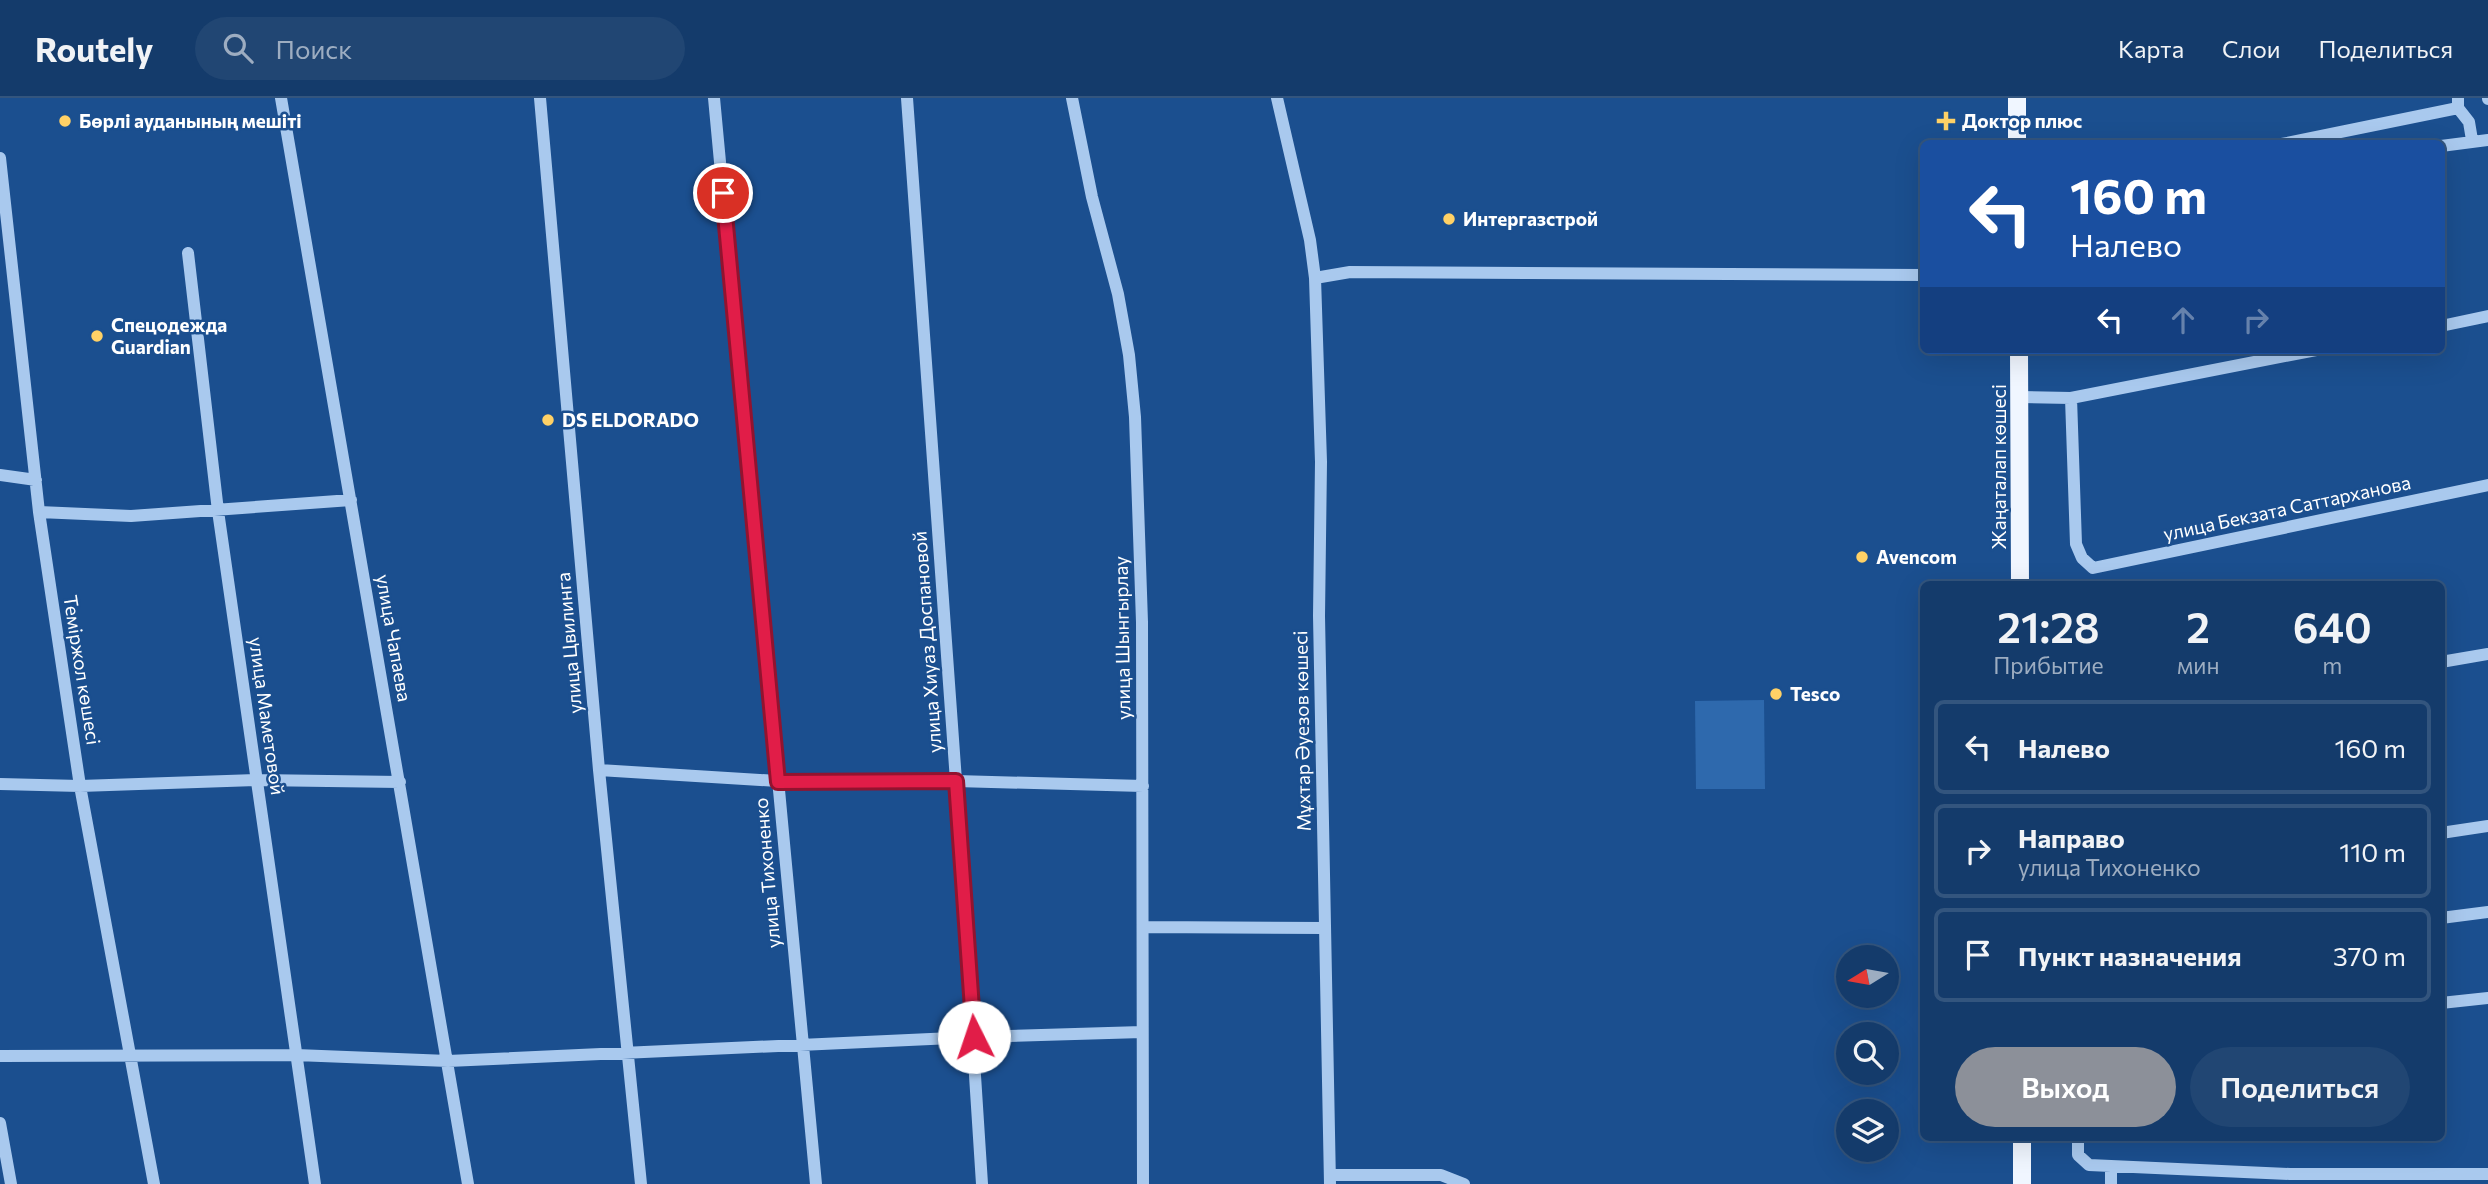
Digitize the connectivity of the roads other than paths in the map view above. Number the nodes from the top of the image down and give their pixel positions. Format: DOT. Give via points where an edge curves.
graph roads {
  1 [pos="281,98"];
  2 [pos="540,98"];
  3 [pos="714,98"];
  4 [pos="907,98"];
  5 [pos="1072,98"];
  6 [pos="1277,98"];
  7 [pos="2018,98"];
  8 [pos="2458,103"];
  9 [pos="2488,139"];
  10 [pos="2017,140"];
  11 [pos="2299,140"];
  12 [pos="2472,140"];
  13 [pos="2445,145"];
  14 [pos="0,158"];
  15 [pos="188,253"];
  16 [pos="1920,275"];
  17 [pos="1315,278"];
  18 [pos="2488,316"];
  19 [pos="2445,325"];
  20 [pos="2019,354"];
  21 [pos="2296,354"];
  22 [pos="2020,397"];
  23 [pos="2071,398"];
  24 [pos="0,475"];
  25 [pos="36,480"];
  26 [pos="2488,485"];
  27 [pos="351,500"];
  28 [pos="218,511"];
  29 [pos="38,512"];
  30 [pos="2020,581"];
  31 [pos="2488,654"];
  32 [pos="2445,662"];
  33 [pos="599,770"];
  34 [pos="257,780"];
  35 [pos="956,781"];
  36 [pos="400,782"];
  37 [pos="778,782"];
  38 [pos="0,784"];
  39 [pos="80,786"];
  40 [pos="1143,786"];
  41 [pos="2488,826"];
  42 [pos="2445,832"];
  43 [pos="2488,912"];
  44 [pos="2445,917"];
  45 [pos="1144,927"];
  46 [pos="1325,928"];
  47 [pos="2488,998"];
  48 [pos="2445,1003"];
  49 [pos="1142,1032"];
  50 [pos="974,1037"];
  51 [pos="803,1046"];
  52 [pos="129,1054"];
  53 [pos="628,1054"];
  54 [pos="296,1055"];
  55 [pos="0,1056"];
  56 [pos="448,1061"];
  57 [pos="0,1123"];
  58 [pos="2022,1141"];
  59 [pos="2078,1141"];
  60 [pos="2111,1167"];
  61 [pos="2488,1174"];
  62 [pos="1330,1179"];
  63 [pos="2290,1179"];
  64 [pos="11,1184"];
  65 [pos="154,1184"];
  66 [pos="315,1184"];
  67 [pos="468,1184"];
  68 [pos="641,1184"];
  69 [pos="816,1184"];
  70 [pos="982,1184"];
  71 [pos="1143,1184"];
  72 [pos="1464,1184"];
  73 [pos="2022,1184"];
  74 [pos="2111,1184"];
  1 -- 27 [label="street, улица Чапаева"];
  2 -- 33 [label="street, улица Цвилинга"];
  3 -- 37 [label="street, улица Тихоненко"];
  4 -- 35 [label="street, улица Хиуаз Доспановой"];
  5 -- 40 [label="street, улица Шынгырлау" via="1129,355 1142,622"];
  6 -- 17 [label="street, Мұхтар Әуезов көшесі"];
  7 -- 10 [label="main road"];
  8 -- 11 [label="street"];
  8 -- 12 [label="street" via="2469,122"];
  9 -- 12 [label="street"];
  12 -- 13 [label="street"];
  14 -- 25 [label="street, Теміржол көшесі"];
  15 -- 28 [label="street, улица Маметовой"];
  16 -- 17 [label="street" via="1350,272"];
  17 -- 46 [label="street, Мұхтар Әуезов көшесі"];
  18 -- 19 [label="street"];
  20 -- 22 [label="main road, Жаңаталап көшесі"];
  21 -- 23 [label="street"];
  22 -- 23 [label="street"];
  22 -- 30 [label="main road, Жаңаталап көшесі"];
  23 -- 26 [label="street, улица Бекзата Саттарханова" via="2076,544 2093,569"];
  24 -- 25 [label="street"];
  25 -- 29 [label="street, Теміржол көшесі"];
  27 -- 28 [label="street"];
  27 -- 36 [label="street, улица Чапаева"];
  28 -- 29 [label="street" via="131,516"];
  28 -- 34 [label="street, улица Маметовой"];
  29 -- 39 [label="street, Теміржол көшесі"];
  31 -- 32 [label="street"];
  33 -- 37 [label="street"];
  33 -- 53 [label="street, улица Цвилинга"];
  34 -- 36 [label="street"];
  34 -- 39 [label="street"];
  34 -- 54 [label="street, улица Маметовой"];
  35 -- 37 [label="street"];
  35 -- 40 [label="street"];
  35 -- 50 [label="street, улица Хиуаз Доспановой"];
  36 -- 56 [label="street, улица Чапаева"];
  37 -- 51 [label="street, улица Тихоненко"];
  38 -- 39 [label="street"];
  39 -- 52 [label="street, Теміржол көшесі"];
  40 -- 45 [label="street, улица Шынгырлау"];
  41 -- 42 [label="street"];
  43 -- 44 [label="street"];
  45 -- 46 [label="street"];
  45 -- 49 [label="street, улица Шынгырлау"];
  46 -- 62 [label="street, Мұхтар Әуезов көшесі"];
  47 -- 48 [label="street"];
  49 -- 50 [label="street"];
  49 -- 71 [label="street, улица Шынгырлау"];
  50 -- 51 [label="street"];
  50 -- 70 [label="street, улица Хиуаз Доспановой"];
  51 -- 53 [label="street"];
  51 -- 69 [label="street, улица Тихоненко"];
  52 -- 54 [label="street"];
  52 -- 55 [label="street"];
  52 -- 65 [label="street, Теміржол көшесі"];
  53 -- 56 [label="street"];
  53 -- 68 [label="street, улица Цвилинга"];
  54 -- 56 [label="street"];
  54 -- 66 [label="street, улица Маметовой"];
  56 -- 67 [label="street, улица Чапаева"];
  57 -- 64 [label="street"];
  58 -- 73 [label="main road"];
  59 -- 60 [label="street" via="2078,1156 2089,1165"];
  60 -- 63 [label="street"];
  60 -- 74 [label="street"];
  61 -- 63 [label="street"];
  62 -- 72 [label="street" via="1441,1175"];
}
